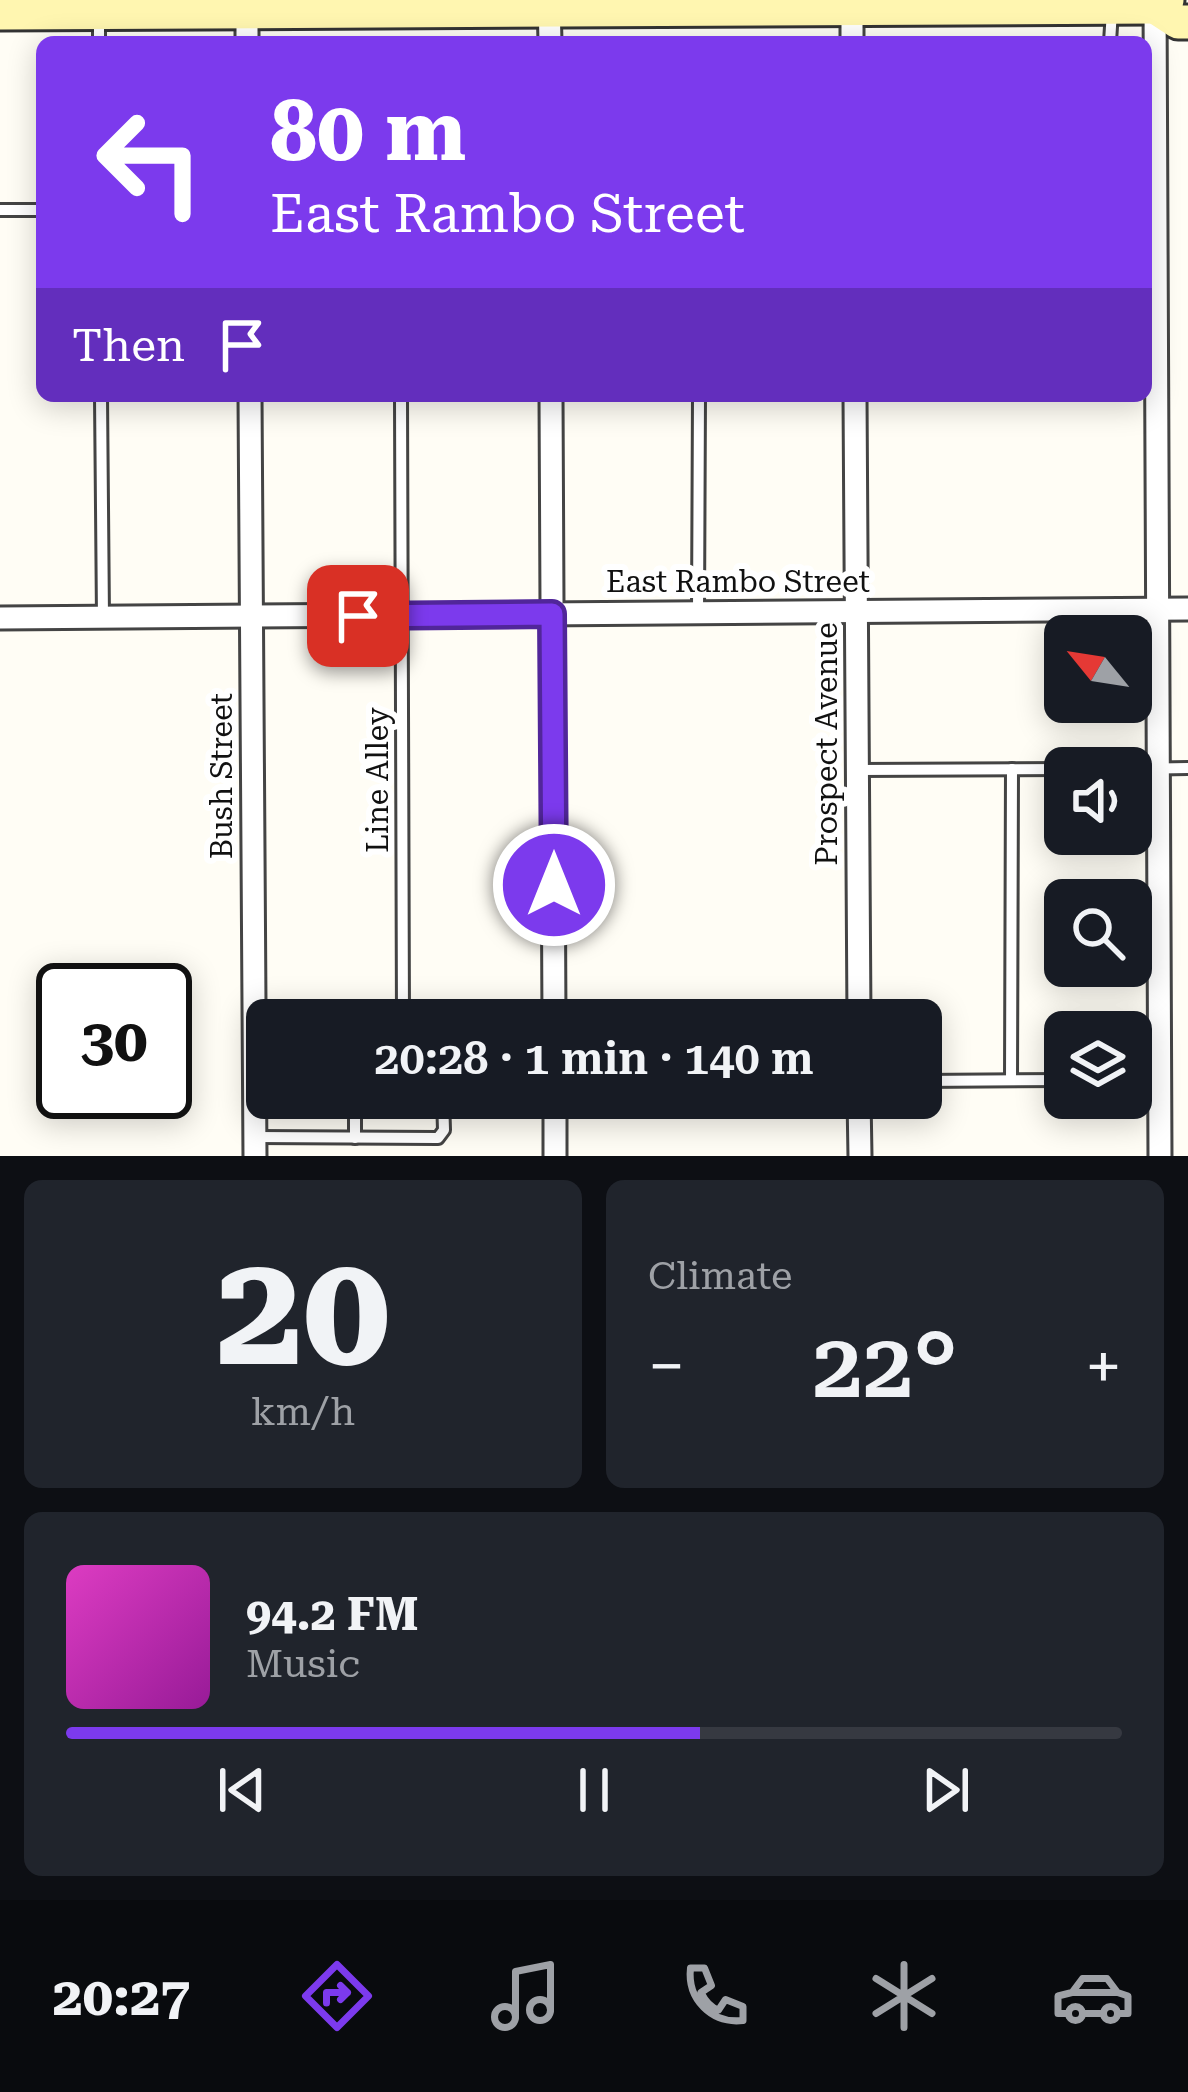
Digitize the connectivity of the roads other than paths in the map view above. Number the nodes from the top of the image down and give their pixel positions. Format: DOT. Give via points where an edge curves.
graph roads {
  1 [pos="1159,2"];
  2 [pos="1112,8"];
  3 [pos="0,13"];
  4 [pos="852,17"];
  5 [pos="247,18"];
  6 [pos="549,18"];
  7 [pos="1188,22"];
  8 [pos="99,27"];
  9 [pos="1110,36"];
  10 [pos="1152,177"];
  11 [pos="0,210"];
  12 [pos="36,210"];
  13 [pos="1152,260"];
  14 [pos="101,402"];
  15 [pos="250,402"];
  16 [pos="401,402"];
  17 [pos="551,402"];
  18 [pos="699,402"];
  19 [pos="855,402"];
  20 [pos="1158,609"];
  21 [pos="1188,609"];
  22 [pos="856,611"];
  23 [pos="698,613"];
  24 [pos="552,614"];
  25 [pos="401,615"];
  26 [pos="251,616"];
  27 [pos="103,618"];
  28 [pos="0,619"];
  29 [pos="1188,768"];
  30 [pos="1012,769"];
  31 [pos="1044,769"];
  32 [pos="1152,769"];
  33 [pos="1159,769"];
  34 [pos="857,770"];
  35 [pos="259,999"];
  36 [pos="403,999"];
  37 [pos="554,999"];
  38 [pos="859,999"];
  39 [pos="1011,1080"];
  40 [pos="1044,1080"];
  41 [pos="1152,1080"];
  42 [pos="1160,1080"];
  43 [pos="942,1081"];
  44 [pos="355,1119"];
  45 [pos="444,1119"];
  46 [pos="555,1119"];
  47 [pos="860,1119"];
  48 [pos="355,1138"];
  49 [pos="255,1146"];
  50 [pos="555,1156"];
  51 [pos="860,1156"];
  52 [pos="1160,1156"];
  1 -- 2 [label="street"];
  1 -- 7 [label="street"];
  1 -- 10 [label="street"];
  2 -- 4 [label="street"];
  2 -- 9 [label="lane"];
  3 -- 8 [label="street"];
  4 -- 6 [label="street"];
  5 -- 6 [label="street"];
  5 -- 8 [label="street"];
  11 -- 12 [label="lane"];
  13 -- 20 [label="street"];
  14 -- 27 [label="lane"];
  15 -- 26 [label="street, Bush Street"];
  16 -- 25 [label="lane, Line Alley"];
  17 -- 24 [label="street"];
  18 -- 23 [label="lane"];
  19 -- 22 [label="street, Prospect Avenue"];
  20 -- 21 [label="street, East Rambo Street"];
  20 -- 22 [label="street, East Rambo Street"];
  20 -- 33 [label="street"];
  22 -- 23 [label="street, East Rambo Street"];
  22 -- 34 [label="street, Prospect Avenue"];
  23 -- 24 [label="street, East Rambo Street"];
  24 -- 25 [label="street, East Rambo Street"];
  24 -- 37 [label="street"];
  25 -- 26 [label="street, East Rambo Street"];
  25 -- 36 [label="lane, Line Alley"];
  26 -- 27 [label="street, East Rambo Street"];
  26 -- 35 [label="street, Bush Street"];
  27 -- 28 [label="street, East Rambo Street"];
  29 -- 33 [label="lane"];
  30 -- 31 [label="lane"];
  30 -- 34 [label="lane"];
  30 -- 39 [label="lane"];
  32 -- 33 [label="lane"];
  33 -- 42 [label="street"];
  34 -- 38 [label="street, Prospect Avenue"];
  39 -- 40 [label="lane"];
  39 -- 43 [label="lane"];
  41 -- 42 [label="lane"];
  42 -- 52 [label="street"];
  44 -- 48 [label="lane"];
  45 -- 48 [label="lane" via="438,1138"];
  46 -- 50 [label="street"];
  47 -- 51 [label="street"];
  48 -- 49 [label="lane"];
}
